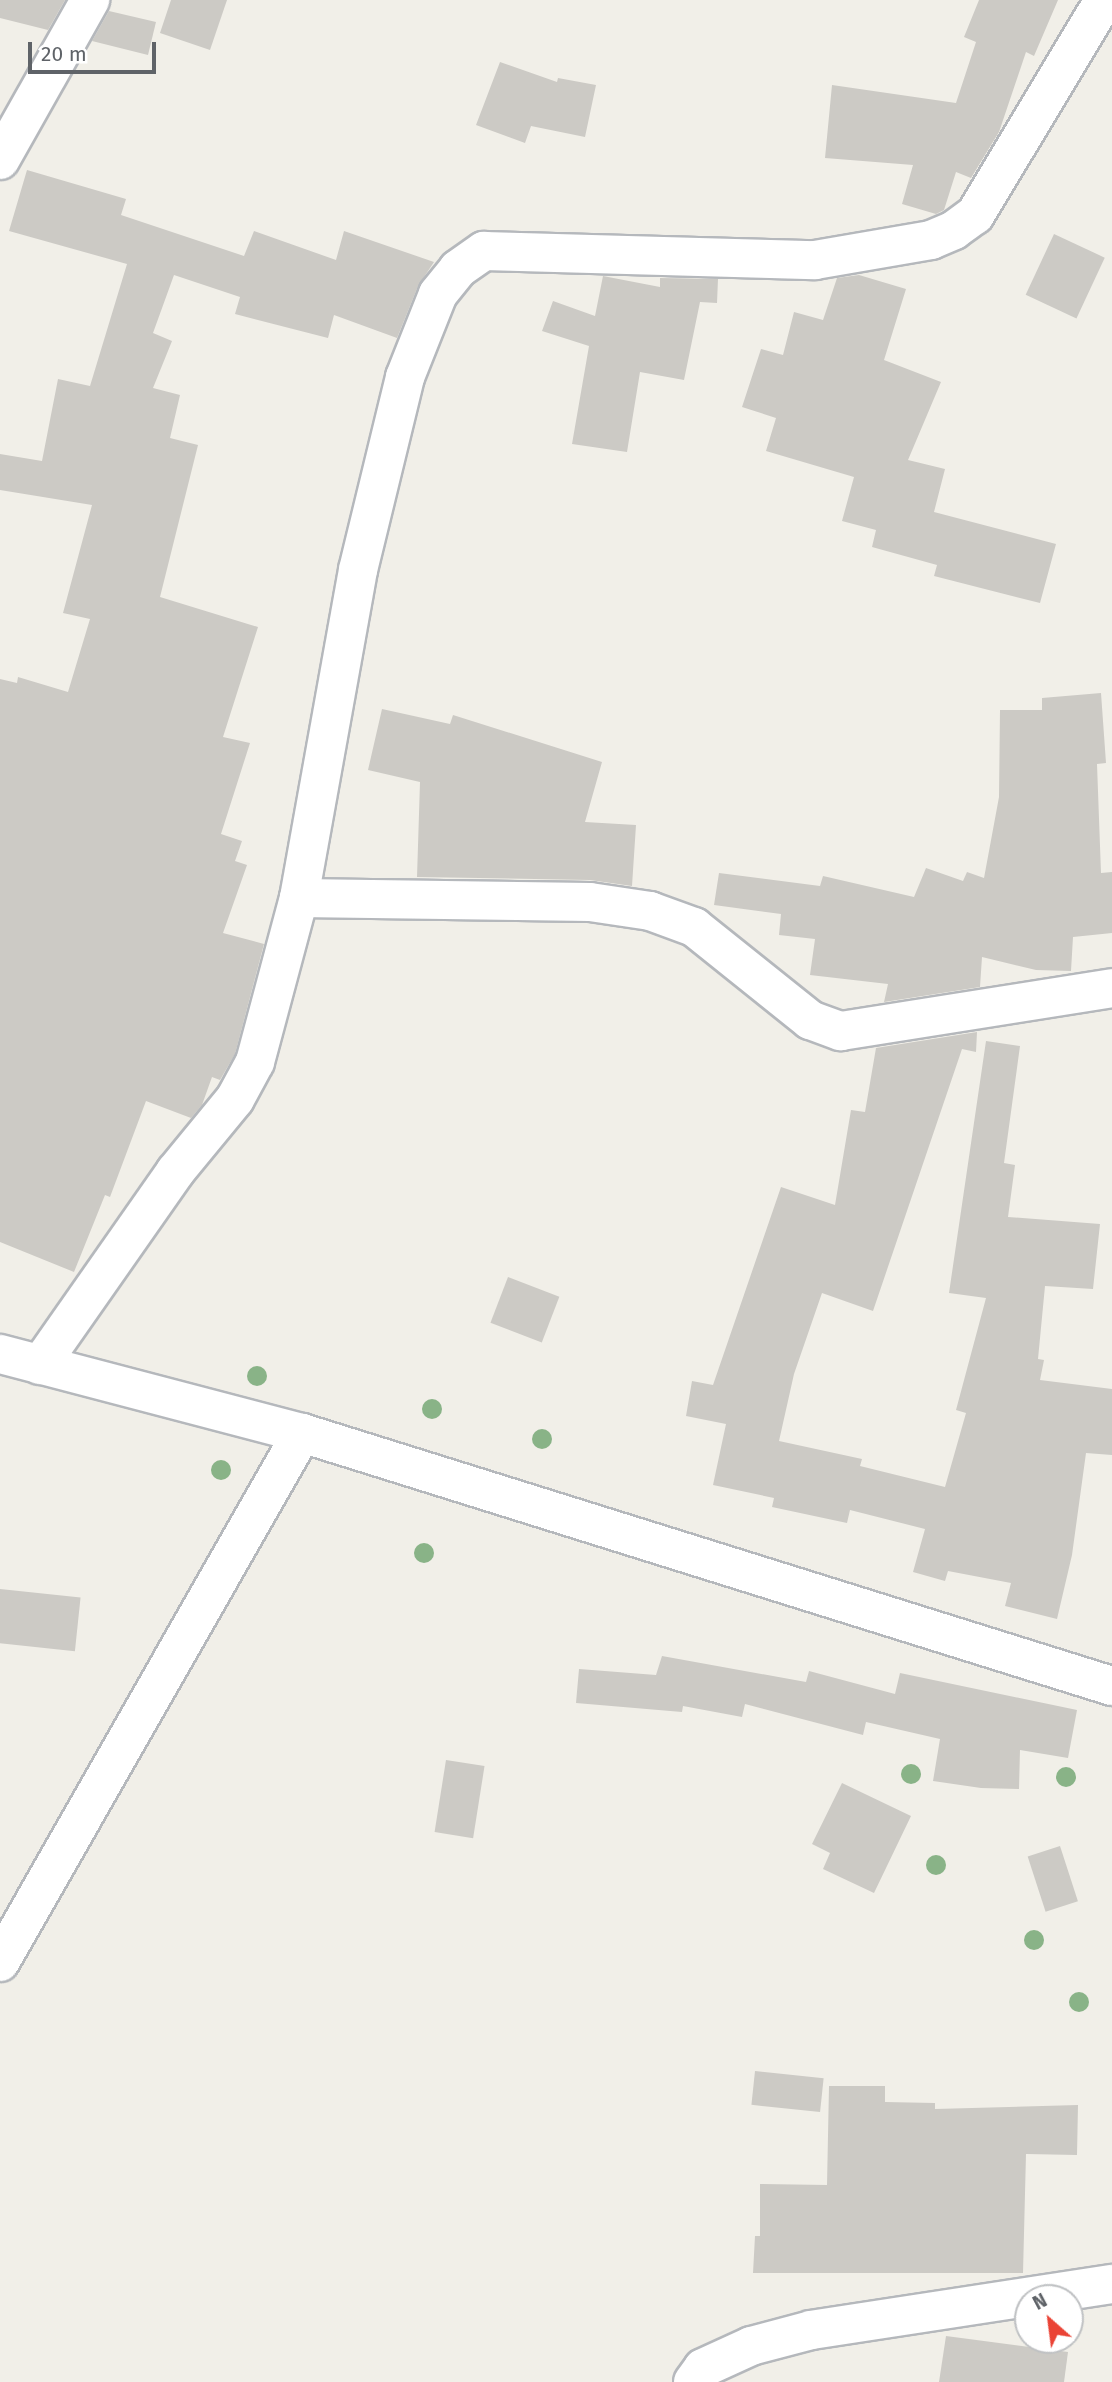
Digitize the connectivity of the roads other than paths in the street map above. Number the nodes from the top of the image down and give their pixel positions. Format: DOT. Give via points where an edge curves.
graph roads {
  1 [pos="90,0"];
  2 [pos="1104,0"];
  3 [pos="0,160"];
  4 [pos="299,898"];
  5 [pos="1112,988"];
  6 [pos="0,1354"];
  7 [pos="40,1365"];
  8 [pos="302,1433"];
  9 [pos="1112,1686"];
  10 [pos="0,1962"];
  11 [pos="1112,2284"];
  12 [pos="692,2382"];
  1 -- 3 [label="street"];
  2 -- 4 [label="street" via="975,215 931,240 815,260 484,251 458,269 438,294 405,377 358,570"];
  4 -- 5 [label="street" via="590,902 650,911 694,927 810,1020 841,1031"];
  4 -- 7 [label="street" via="255,1062 235,1099 175,1172"];
  6 -- 7 [label="street"];
  7 -- 8 [label="street"];
  8 -- 9 [label="street"];
  8 -- 10 [label="street"];
  11 -- 12 [label="street" via="811,2330 751,2346 702,2368"];
}
